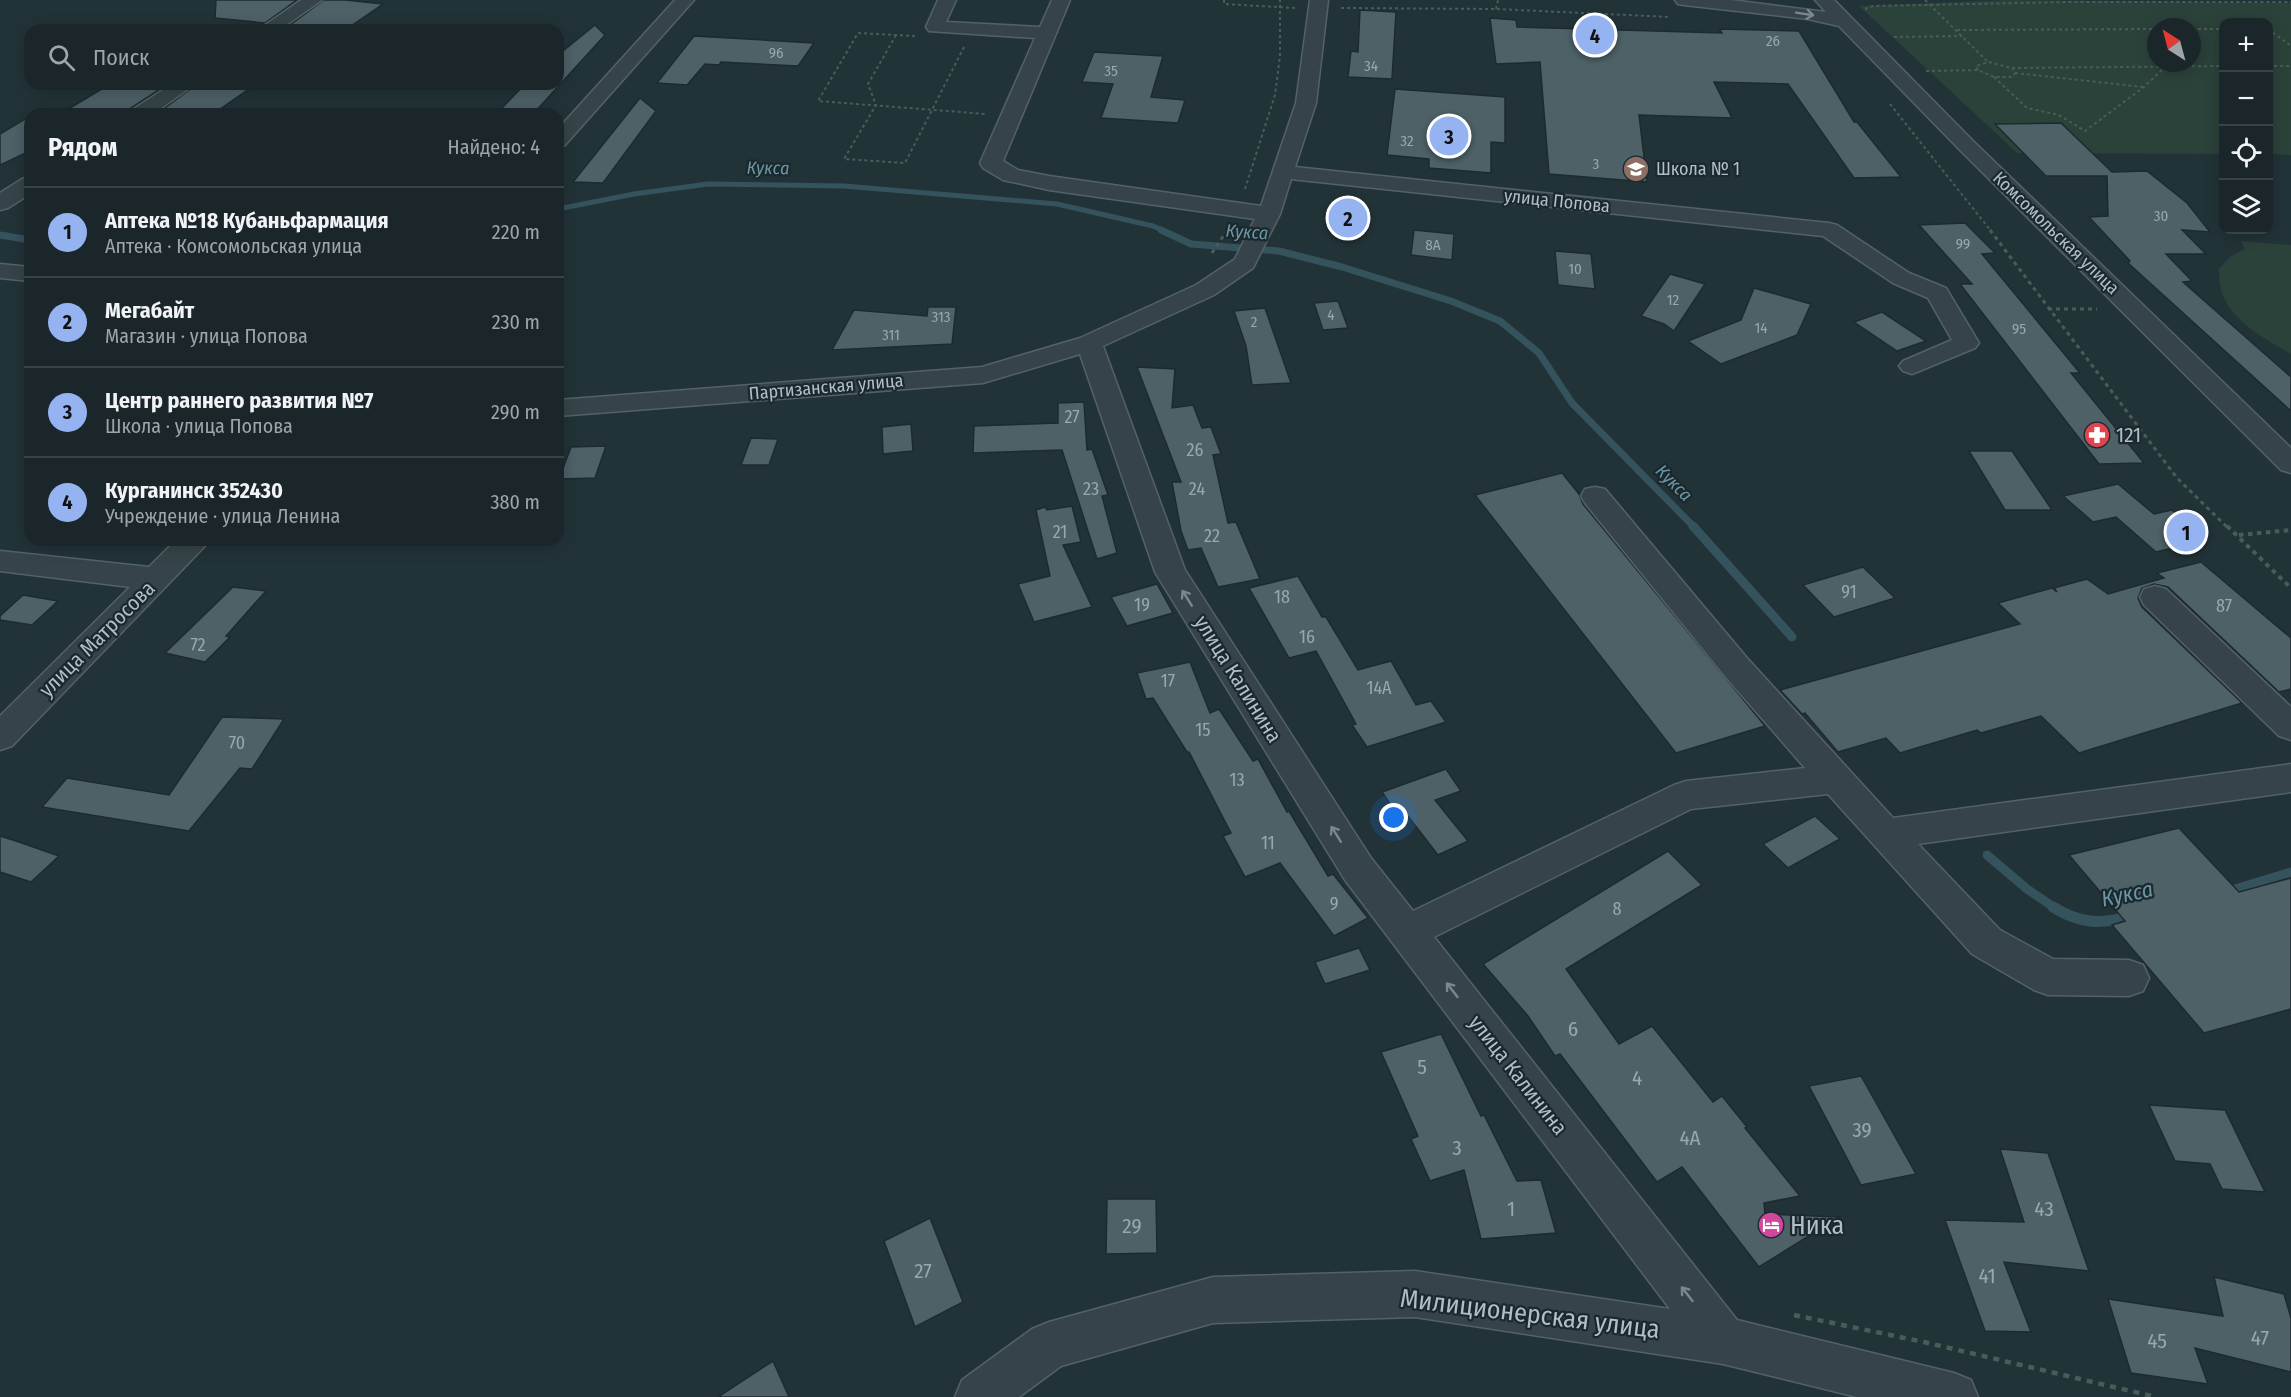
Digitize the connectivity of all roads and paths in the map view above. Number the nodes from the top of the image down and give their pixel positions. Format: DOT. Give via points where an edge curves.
graph roads {
  1 [pos="313,0"];
  2 [pos="685,0"];
  3 [pos="947,0"];
  4 [pos="1061,0"];
  5 [pos="1224,0"];
  6 [pos="1280,0"];
  7 [pos="1498,0"];
  8 [pos="1684,0"];
  9 [pos="1824,0"];
  10 [pos="1925,0"];
  11 [pos="2291,2"];
  12 [pos="1320,4"];
  13 [pos="1929,4"];
  14 [pos="1280,8"];
  15 [pos="1496,9"];
  16 [pos="1670,17"];
  17 [pos="1855,23"];
  18 [pos="276,24"];
  19 [pos="2147,29"];
  20 [pos="2201,29"];
  21 [pos="2219,29"];
  22 [pos="1957,30"];
  23 [pos="1047,33"];
  24 [pos="2273,33"];
  25 [pos="896,35"];
  26 [pos="920,36"];
  27 [pos="1962,36"];
  28 [pos="968,39"];
  29 [pos="2291,46"];
  30 [pos="1988,62"];
  31 [pos="2147,66"];
  32 [pos="2201,66"];
  33 [pos="2219,66"];
  34 [pos="2273,66"];
  35 [pos="2291,66"];
  36 [pos="2012,68"];
  37 [pos="1920,70"];
  38 [pos="1978,70"];
  39 [pos="2160,72"];
  40 [pos="2015,73"];
  41 [pos="1994,77"];
  42 [pos="2144,87"];
  43 [pos="176,90"];
  44 [pos="1887,100"];
  45 [pos="876,105"];
  46 [pos="148,108"];
  47 [pos="934,110"];
  48 [pos="1011,116"];
  49 [pos="564,134"];
  50 [pos="1285,172"];
  51 [pos="24,188"];
  52 [pos="0,203"];
  53 [pos="1238,209"];
  54 [pos="1269,214"];
  55 [pos="1206,259"];
  56 [pos="0,271"];
  57 [pos="24,273"];
  58 [pos="1089,343"];
  59 [pos="1912,366"];
  60 [pos="564,408"];
  61 [pos="2291,464"];
  62 [pos="1595,496"];
  63 [pos="2291,530"];
  64 [pos="2238,535"];
  65 [pos="188,546"];
  66 [pos="0,561"];
  67 [pos="156,579"];
  68 [pos="2291,588"];
  69 [pos="2155,597"];
  70 [pos="2291,727"];
  71 [pos="0,737"];
  72 [pos="1836,778"];
  73 [pos="2291,778"];
  74 [pos="1885,834"];
  75 [pos="1407,932"];
  76 [pos="2129,978"];
  77 [pos="1788,1314"];
  78 [pos="1723,1340"];
  79 [pos="979,1397"];
  80 [pos="1954,1397"];
  81 [pos="2156,1397"];
  1 -- 18 [label="street"];
  2 -- 49 [label="street"];
  3 -- 23 [label="street" via="935,27"];
  4 -- 23 [label="street"];
  5 -- 14 [label="path" via="1224,4"];
  6 -- 14 [label="path"];
  7 -- 15 [label="path"];
  8 -- 17 [label="street, one-way"];
  9 -- 17 [label="street, Комсомольская улица"];
  10 -- 13 [label="path"];
  11 -- 13 [label="path"];
  12 -- 14 [label="path"];
  12 -- 15 [label="path"];
  12 -- 50 [label="street" via="1306,103"];
  13 -- 17 [label="path" via="1866,8"];
  13 -- 22 [label="path"];
  14 -- 53 [label="path" via="1275,95"];
  15 -- 16 [label="path"];
  17 -- 27 [label="path" via="1885,37"];
  17 -- 61 [label="street, Комсомольская улица" via="1966,145"];
  19 -- 22 [label="path"];
  20 -- 21 [label="path"];
  22 -- 27 [label="path"];
  23 -- 48 [label="street"];
  24 -- 29 [label="path"];
  25 -- 26 [label="path"];
  25 -- 45 [label="path" via="868,84"];
  25 -- 45 [label="path" via="858,33 818,101"];
  27 -- 30 [label="path"];
  28 -- 47 [label="path"];
  30 -- 36 [label="path"];
  30 -- 38 [label="path" via="1976,66"];
  31 -- 36 [label="path"];
  32 -- 33 [label="path"];
  34 -- 35 [label="path"];
  36 -- 40 [label="path"];
  37 -- 38 [label="path"];
  38 -- 41 [label="path"];
  39 -- 42 [label="path"];
  40 -- 41 [label="path"];
  40 -- 42 [label="path"];
  41 -- 42 [label="path" via="2027,108 2059,115 2085,131"];
  43 -- 46 [label="street"];
  44 -- 64 [label="path" via="2177,478"];
  45 -- 47 [label="path"];
  45 -- 47 [label="path" via="844,159 905,163"];
  47 -- 48 [label="path"];
  48 -- 53 [label="street" via="991,163 1011,175"];
  50 -- 54 [label="street"];
  50 -- 59 [label="street, улица Попова" via="1829,230 1901,278 1937,293 1966,343"];
  51 -- 52 [label="street"];
  53 -- 54 [label="street"];
  53 -- 55 [label="path" via="1215,251"];
  54 -- 58 [label="street" via="1245,263 1205,290"];
  56 -- 57 [label="street"];
  58 -- 60 [label="street, Партизанская улица" via="983,375"];
  75 -- 58 [label="street, улица Калинина, one-way" via="1358,869 1170,572"];
  62 -- 72 [label="street" via="1736,667"];
  63 -- 64 [label="path"];
  64 -- 68 [label="path"];
  65 -- 67 [label="street, улица Матросова"];
  66 -- 67 [label="street"];
  67 -- 71 [label="street, улица Матросова"];
  69 -- 70 [label="street"];
  72 -- 74 [label="street"];
  72 -- 75 [label="street" via="1686,795"];
  73 -- 74 [label="street"];
  74 -- 76 [label="street" via="1986,942 2048,977"];
  78 -- 75 [label="street, улица Калинина, one-way"];
  77 -- 81 [label="path"];
  78 -- 79 [label="street, Милиционерская улица" via="1415,1294 1213,1300 1049,1346"];
  78 -- 80 [label="street, Милиционерская улица"];
}
